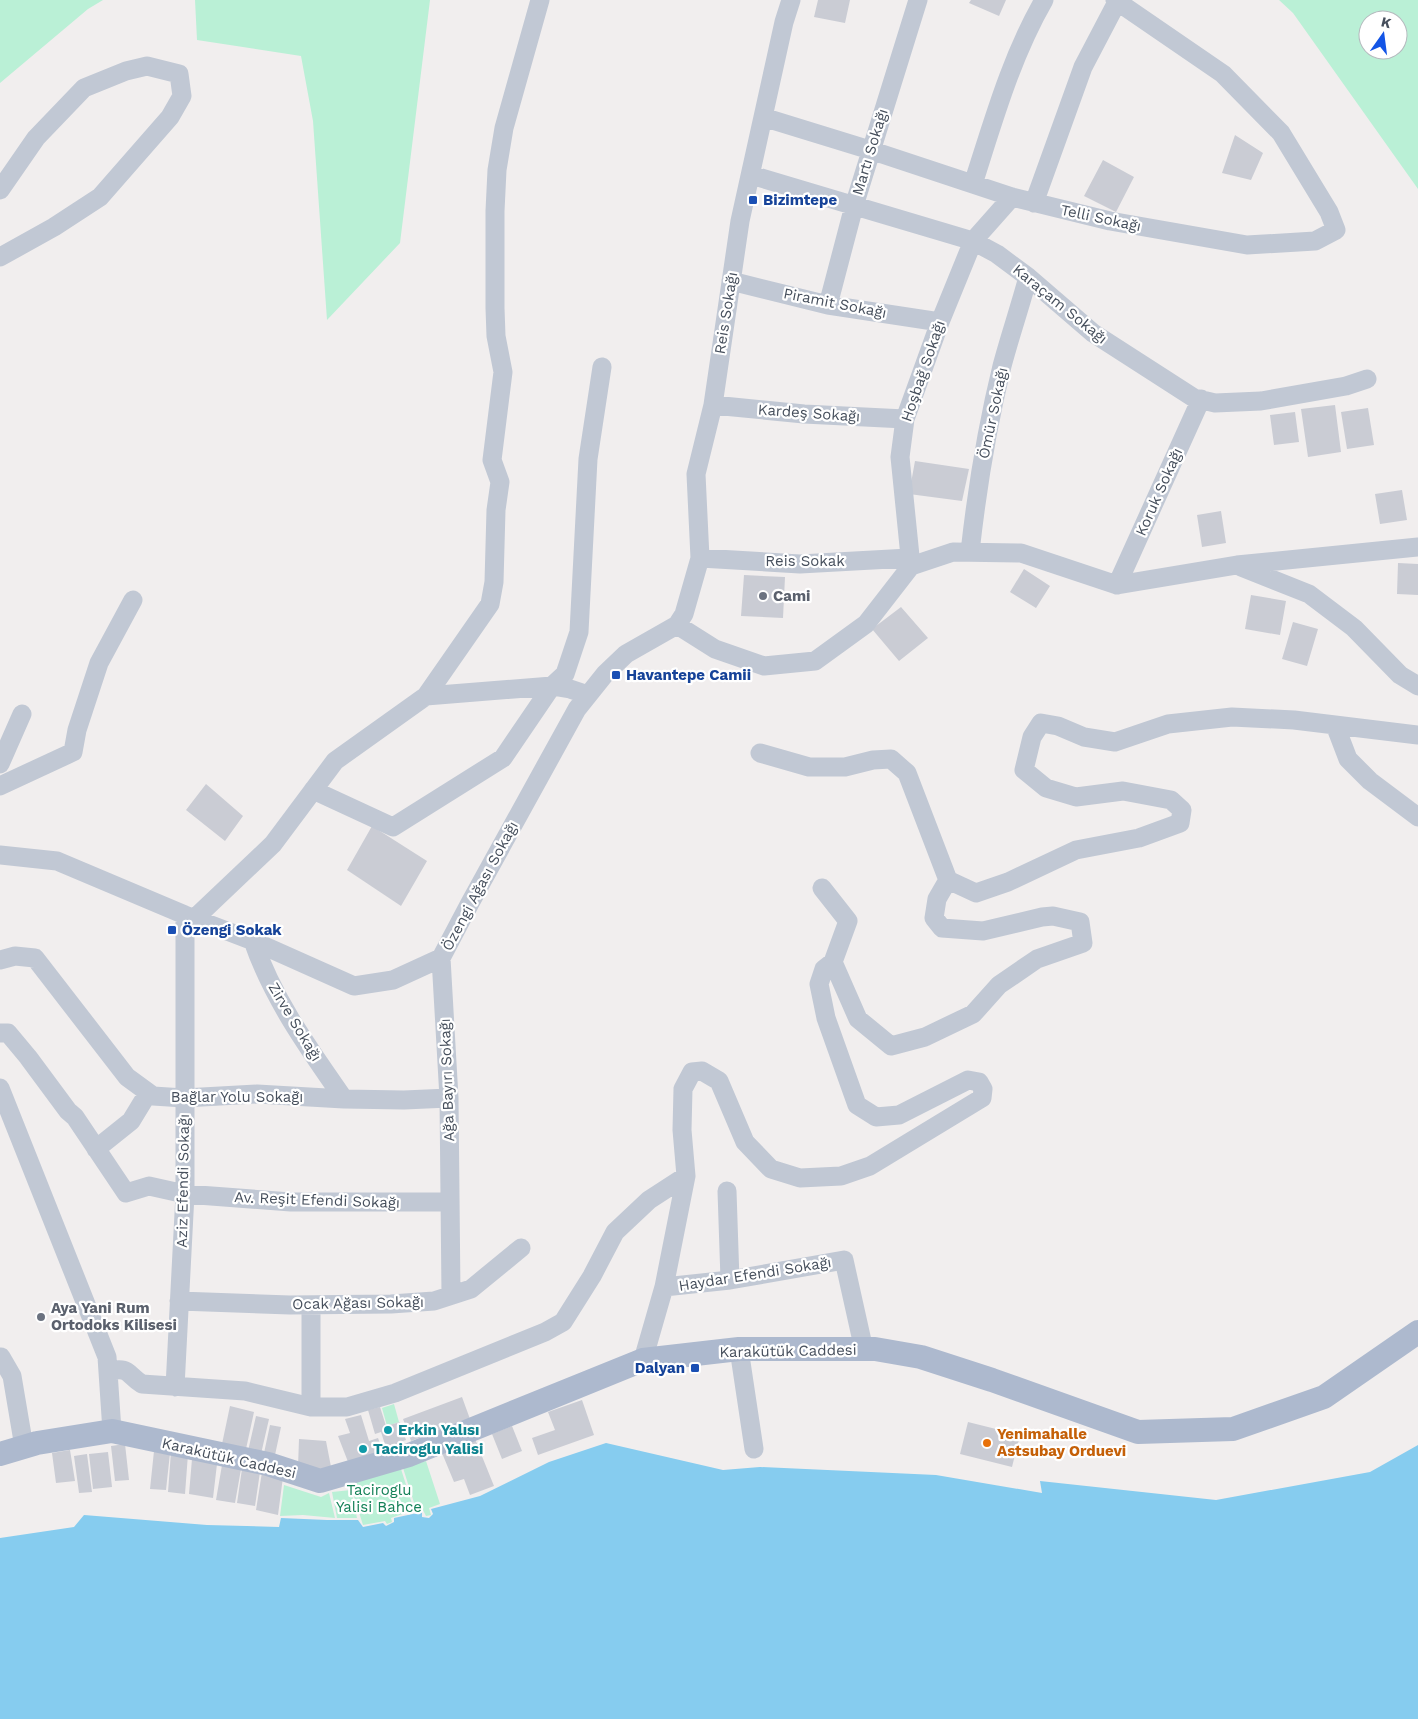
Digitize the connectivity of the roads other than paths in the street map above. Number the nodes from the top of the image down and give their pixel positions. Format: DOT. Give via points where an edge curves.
graph roads {
  1 [pos="540,0"];
  2 [pos="791,0"];
  3 [pos="918,0"];
  4 [pos="1044,0"];
  5 [pos="1116,1"];
  6 [pos="764,117"];
  7 [pos="870,150"];
  8 [pos="751,175"];
  9 [pos="973,184"];
  10 [pos="0,190"];
  11 [pos="1012,197"];
  12 [pos="1034,202"];
  13 [pos="854,206"];
  14 [pos="973,241"];
  15 [pos="0,258"];
  16 [pos="1028,278"];
  17 [pos="731,281"];
  18 [pos="828,305"];
  19 [pos="940,322"];
  20 [pos="602,367"];
  21 [pos="1367,379"];
  22 [pos="1201,399"];
  23 [pos="712,405"];
  24 [pos="905,420"];
  25 [pos="1418,547"];
  26 [pos="970,552"];
  27 [pos="700,558"];
  28 [pos="910,562"];
  29 [pos="1237,565"];
  30 [pos="1116,585"];
  31 [pos="133,600"];
  32 [pos="677,625"];
  33 [pos="552,686"];
  34 [pos="1418,686"];
  35 [pos="588,694"];
  36 [pos="426,696"];
  37 [pos="22,714"];
  38 [pos="1335,725"];
  39 [pos="1418,735"];
  40 [pos="760,753"];
  41 [pos="0,764"];
  42 [pos="0,786"];
  43 [pos="313,790"];
  44 [pos="1418,817"];
  45 [pos="0,855"];
  46 [pos="948,880"];
  47 [pos="822,888"];
  48 [pos="190,917"];
  49 [pos="253,941"];
  50 [pos="441,958"];
  51 [pos="0,960"];
  52 [pos="833,962"];
  53 [pos="0,1033"];
  54 [pos="0,1088"];
  55 [pos="148,1092"];
  56 [pos="184,1098"];
  57 [pos="449,1098"];
  58 [pos="344,1099"];
  59 [pos="96,1149"];
  60 [pos="686,1176"];
  61 [pos="727,1191"];
  62 [pos="185,1194"];
  63 [pos="450,1202"];
  64 [pos="521,1248"];
  65 [pos="730,1280"];
  66 [pos="664,1287"];
  67 [pos="451,1296"];
  68 [pos="179,1301"];
  69 [pos="311,1304"];
  70 [pos="1418,1332"];
  71 [pos="739,1348"];
  72 [pos="864,1350"];
  73 [pos="0,1356"];
  74 [pos="643,1360"];
  75 [pos="108,1370"];
  76 [pos="175,1386"];
  77 [pos="311,1407"];
  78 [pos="112,1431"];
  79 [pos="24,1447"];
  80 [pos="754,1449"];
  81 [pos="0,1454"];
  1 -- 36 [label="street" via="504,128 498,170 495,308 503,372 492,460 500,482 494,582 490,604"];
  2 -- 6 [label="street, Reis Sokağı"];
  3 -- 7 [label="street, Martı Sokağı"];
  4 -- 9 [label="street" via="1028,28"];
  5 -- 12 [label="street" via="1083,68"];
  5 -- 12 [label="street, Telli Sokağı" via="1222,74 1281,133 1329,212 1336,230 1315,240 1248,245 1110,222"];
  6 -- 7 [label="street, Telli Sokağı"];
  6 -- 8 [label="street, Reis Sokağı"];
  7 -- 9 [label="street, Telli Sokağı"];
  7 -- 13 [label="street, Martı Sokağı"];
  8 -- 13 [label="street, Karaçam Sokağı"];
  8 -- 17 [label="street, Reis Sokağı"];
  9 -- 11 [label="street, Telli Sokağı"];
  10 -- 15 [label="street" via="36,138 84,88 147,66 179,74 182,96 170,117 100,197"];
  11 -- 12 [label="street, Telli Sokağı"];
  11 -- 14 [label="street, Hoşbağ Sokağı"];
  13 -- 14 [label="street, Karaçam Sokağı"];
  13 -- 18 [label="street, Martı Sokağı"];
  14 -- 16 [label="street, Karaçam Sokağı" via="997,254"];
  14 -- 19 [label="street, Hoşbağ Sokağı"];
  16 -- 22 [label="street, Karaçam Sokağı" via="1093,333 1151,372"];
  16 -- 26 [label="street, Ömür Sokağı" via="1002,366 985,442"];
  17 -- 18 [label="street, Piramit Sokağı"];
  17 -- 23 [label="street, Reis Sokağı"];
  18 -- 19 [label="street, Piramit Sokağı"];
  19 -- 24 [label="street, Hoşbağ Sokağı"];
  20 -- 33 [label="street" via="588,459 579,632 565,674"];
  21 -- 22 [label="street, Karaçam Sokağı" via="1346,386 1262,401 1215,403"];
  22 -- 30 [label="street, Koruk Sokağı"];
  23 -- 24 [label="street, Kardeş Sokağı"];
  23 -- 27 [label="street, Reis Sokağı" via="696,474"];
  24 -- 28 [label="street, Hoşbağ Sokağı" via="900,457"];
  25 -- 29 [label="street"];
  26 -- 28 [label="street, Reis Sokak" via="953,552"];
  26 -- 30 [label="street, Reis Sokak" via="1021,553"];
  27 -- 28 [label="street, Reis Sokak" via="800,564"];
  27 -- 32 [label="street, Reis Sokağı" via="684,614"];
  28 -- 32 [label="street" via="866,624 815,661 764,666 715,649"];
  29 -- 30 [label="street"];
  29 -- 34 [label="street" via="1309,594 1354,628 1400,675"];
  31 -- 42 [label="street" via="99,663 73,752"];
  32 -- 35 [label="street, Özengi Ağası Sokağı" via="626,654"];
  33 -- 35 [label="street"];
  33 -- 36 [label="street"];
  33 -- 43 [label="street" via="503,758 393,828"];
  35 -- 50 [label="street, Özengi Ağası Sokağı"];
  36 -- 43 [label="street" via="335,761"];
  37 -- 41 [label="street"];
  38 -- 39 [label="street"];
  38 -- 44 [label="street" via="1348,759 1370,781"];
  38 -- 46 [label="street" via="1232,717 1168,724 1115,742 1084,737 1041,723 1032,737 1024,770 1046,788 1076,797 1124,791 1171,800 1182,810 1180,823 1139,838 1076,850 1008,882 976,893"];
  40 -- 46 [label="street" via="809,767 844,767 891,759 907,773"];
  43 -- 48 [label="street" via="273,844"];
  45 -- 48 [label="street, Özengi Ağası Sokağı" via="57,862"];
  46 -- 52 [label="street" via="937,899 934,918 942,928 984,931 1053,916 1080,922 1084,942 1037,959 999,985 973,1014 925,1037 891,1046 858,1019"];
  47 -- 52 [label="street" via="848,922"];
  48 -- 49 [label="street, Özengi Ağası Sokağı"];
  48 -- 56 [label="street, Aziz Efendi Sokağı"];
  49 -- 50 [label="street, Özengi Ağası Sokağı" via="354,986 393,980"];
  49 -- 58 [label="street, Zirve Sokağı" via="286,1011"];
  50 -- 57 [label="street, Ağa Bayırı Sokağı"];
  51 -- 55 [label="street, Bağlar Yolu Sokağı" via="14,956 35,958 127,1077"];
  52 -- 60 [label="street" via="824,969 819,984 826,1018 857,1105 876,1117 899,1115 968,1080 979,1082 983,1089 982,1098 870,1166 841,1176 800,1178 771,1168 746,1142 719,1081 702,1072 692,1072 683,1088"];
  53 -- 59 [label="street" via="8,1033 28,1057"];
  54 -- 75 [label="street" via="107,1357"];
  55 -- 56 [label="street, Bağlar Yolu Sokağı" via="153,1096"];
  55 -- 59 [label="street" via="131,1121"];
  56 -- 58 [label="street, Bağlar Yolu Sokağı" via="257,1094"];
  56 -- 62 [label="street, Aziz Efendi Sokağı"];
  57 -- 58 [label="street, Bağlar Yolu Sokağı"];
  57 -- 63 [label="street, Ağa Bayırı Sokağı"];
  59 -- 62 [label="street, Av. Reşit Efendi Sokağı" via="126,1193 149,1186"];
  60 -- 66 [label="street"];
  60 -- 77 [label="street" via="649,1200 615,1232 563,1322 395,1393 347,1407"];
  61 -- 65 [label="street"];
  62 -- 63 [label="street, Av. Reşit Efendi Sokağı" via="291,1202"];
  62 -- 68 [label="street, Aziz Efendi Sokağı"];
  63 -- 67 [label="street, Ağa Bayırı Sokağı"];
  64 -- 67 [label="street, Ocak Ağası Sokağı" via="471,1288"];
  65 -- 66 [label="street, Haydar Efendi Sokağı"];
  65 -- 72 [label="street, Haydar Efendi Sokağı" via="844,1260"];
  66 -- 74 [label="street"];
  67 -- 69 [label="street, Ocak Ağası Sokağı" via="434,1301 391,1304"];
  68 -- 69 [label="street, Ocak Ağası Sokağı"];
  68 -- 76 [label="street, Aziz Efendi Sokağı"];
  69 -- 77 [label="street"];
  70 -- 72 [label="main road, Karakütük Caddesi" via="1324,1397 1233,1429 1138,1432 921,1357"];
  71 -- 72 [label="main road, Karakütük Caddesi"];
  71 -- 74 [label="main road, Karakütük Caddesi"];
  71 -- 80 [label="street"];
  73 -- 79 [label="street" via="12,1376"];
  74 -- 78 [label="main road, Karakütük Caddesi" via="408,1455 320,1481 268,1464"];
  75 -- 76 [label="street" via="128,1370 142,1384"];
  75 -- 78 [label="street"];
  76 -- 77 [label="street" via="245,1391"];
  78 -- 79 [label="main road, Karakütük Caddesi"];
  79 -- 81 [label="main road, Karakütük Caddesi"];
}
